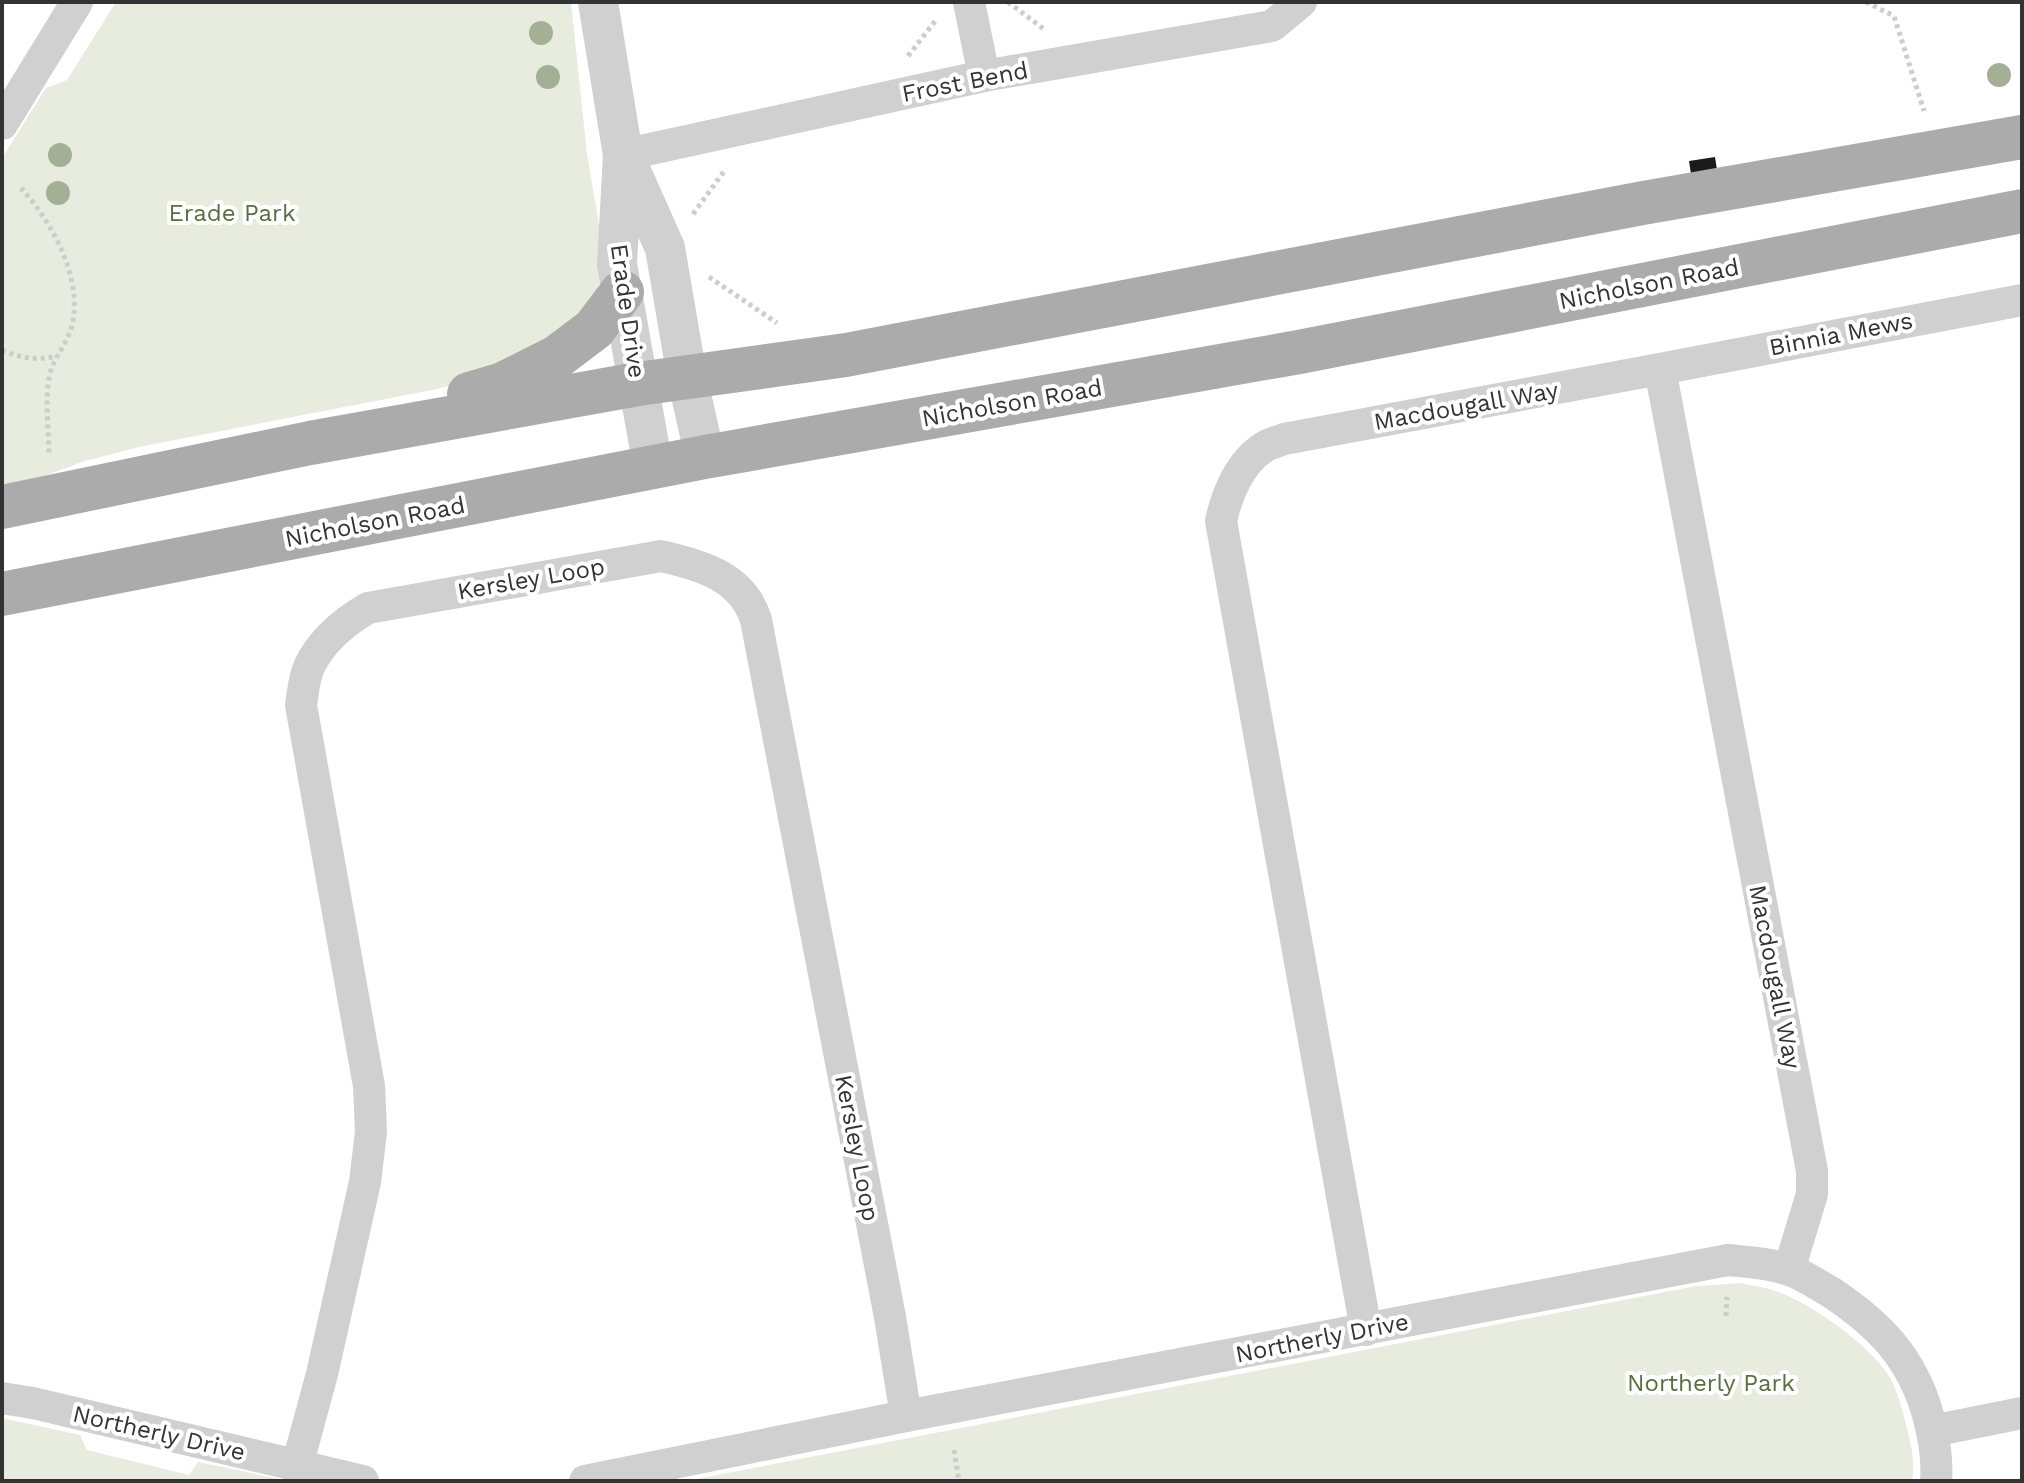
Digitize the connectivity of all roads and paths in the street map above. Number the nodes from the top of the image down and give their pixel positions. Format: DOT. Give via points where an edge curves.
graph roads {
  1 [pos="77,2"];
  2 [pos="598,2"];
  3 [pos="969,2"];
  4 [pos="1301,2"];
  5 [pos="1866,2"];
  6 [pos="984,76"];
  7 [pos="2,124"];
  8 [pos="2022,137"];
  9 [pos="1937,152"];
  10 [pos="623,155"];
  11 [pos="21,188"];
  12 [pos="2022,211"];
  13 [pos="707,276"];
  14 [pos="622,292"];
  15 [pos="2022,300"];
  16 [pos="782,327"];
  17 [pos="2,350"];
  18 [pos="56,356"];
  19 [pos="1660,369"];
  20 [pos="687,377"];
  21 [pos="638,384"];
  22 [pos="310,443"];
  23 [pos="705,457"];
  24 [pos="49,463"];
  25 [pos="653,467"];
  26 [pos="2,507"];
  27 [pos="2,594"];
  28 [pos="1789,1270"];
  29 [pos="1366,1330"];
  30 [pos="2,1398"];
  31 [pos="2022,1413"];
  32 [pos="906,1416"];
  33 [pos="1932,1431"];
  34 [pos="954,1450"];
  35 [pos="297,1466"];
  36 [pos="363,1481"];
  37 [pos="585,1481"];
  38 [pos="959,1481"];
  39 [pos="1936,1481"];
  1 -- 7 [label="street"];
  2 -- 10 [label="street, Erade Drive"];
  3 -- 6 [label="street"];
  4 -- 6 [label="street, Frost Bend" via="1272,26"];
  5 -- 9 [label="path" via="1894,16"];
  6 -- 10 [label="street, Frost Bend"];
  8 -- 9 [label="main road"];
  9 -- 20 [label="main road" via="862,352"];
  10 -- 14 [label="street, Erade Drive" via="616,258"];
  10 -- 20 [label="street, Erade Drive" via="665,248"];
  11 -- 18 [label="path" via="51,227 75,290 70,333"];
  12 -- 23 [label="main road, Nicholson Road" via="1299,352"];
  13 -- 16 [label="path"];
  14 -- 21 [label="street, Erade Drive"];
  14 -- 22 [label="main road" via="594,329 557,357 503,384"];
  15 -- 19 [label="street, Binnia Mews"];
  17 -- 18 [label="path" via="39,360"];
  18 -- 24 [label="path" via="47,395"];
  19 -- 28 [label="street, Macdougall Way" via="1812,1171 1812,1194"];
  19 -- 29 [label="street, Macdougall Way" via="1284,439 1249,461 1226,498 1221,521"];
  20 -- 21 [label="main road"];
  20 -- 23 [label="street, Erade Drive"];
  21 -- 22 [label="main road"];
  21 -- 25 [label="street, Erade Drive"];
  22 -- 26 [label="main road"];
  23 -- 25 [label="main road, Nicholson Road"];
  25 -- 27 [label="main road, Nicholson Road"];
  28 -- 29 [label="street, Northerly Drive" via="1728,1260"];
  28 -- 33 [label="street, Northerly Drive" via="1843,1300 1888,1339 1909,1366"];
  29 -- 32 [label="street, Northerly Drive"];
  30 -- 35 [label="street, Northerly Drive"];
  31 -- 33 [label="street"];
  32 -- 35 [label="street, Kersley Loop" via="756,620 752,607 725,579 707,568 661,556 368,608 332,634 308,668 301,705 369,1086 371,1132 362,1197"];
  32 -- 37 [label="street, Northerly Drive"];
  33 -- 39 [label="street, Northerly Drive"];
  34 -- 38 [label="path"];
  35 -- 36 [label="street, Northerly Drive"];
}
